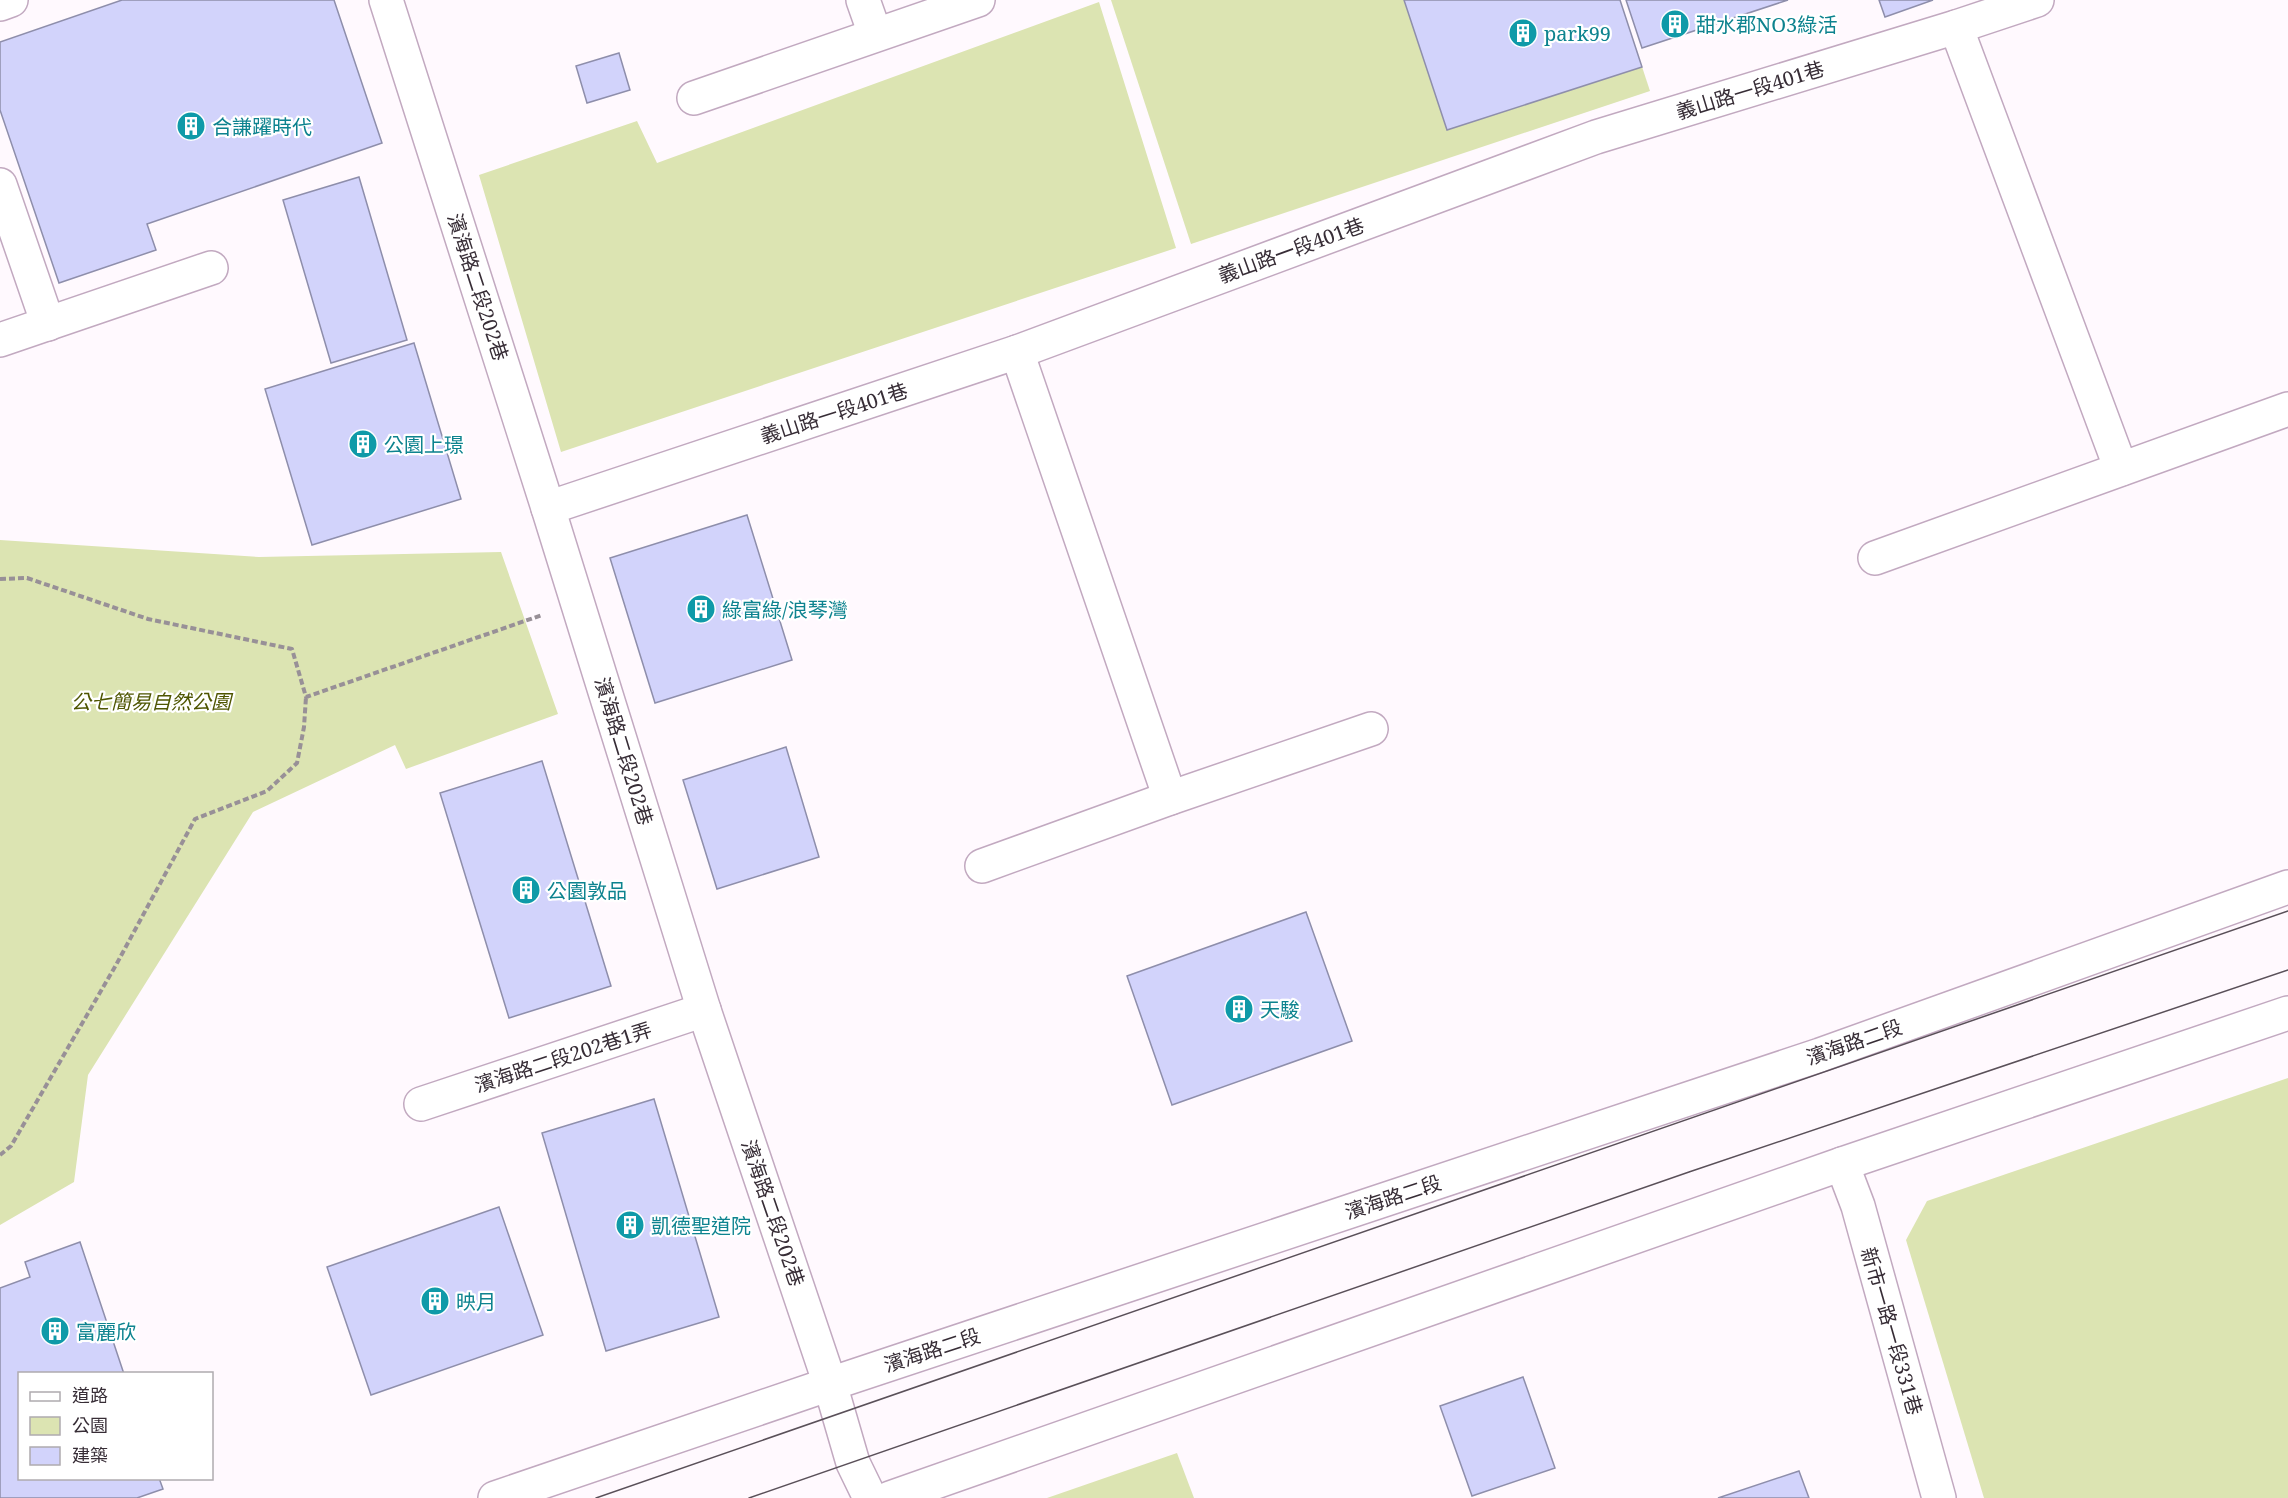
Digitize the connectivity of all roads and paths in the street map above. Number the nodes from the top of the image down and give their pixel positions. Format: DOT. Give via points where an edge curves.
graph roads {
  1 [pos="11,0"];
  2 [pos="386,0"];
  3 [pos="863,0"];
  4 [pos="978,0"];
  5 [pos="2037,0"];
  6 [pos="0,4"];
  7 [pos="1956,27"];
  8 [pos="875,34"];
  9 [pos="694,98"];
  10 [pos="0,185"];
  11 [pos="211,268"];
  12 [pos="48,324"];
  13 [pos="0,340"];
  14 [pos="1017,352"];
  15 [pos="2288,410"];
  16 [pos="2121,469"];
  17 [pos="549,508"];
  18 [pos="1875,558"];
  19 [pos="0,579"];
  20 [pos="543,615"];
  21 [pos="306,697"];
  22 [pos="1371,729"];
  23 [pos="1170,798"];
  24 [pos="982,866"];
  25 [pos="2288,887"];
  26 [pos="705,1010"];
  27 [pos="2288,1013"];
  28 [pos="422,1104"];
  29 [pos="0,1155"];
  30 [pos="1842,1164"];
  31 [pos="830,1384"];
  32 [pos="495,1498"];
  33 [pos="870,1498"];
  34 [pos="890,1498"];
  35 [pos="1939,1498"];
  1 -- 6 [label="street"];
  2 -- 17 [label="street, 濱海路二段202巷"];
  3 -- 8 [label="street"];
  4 -- 8 [label="street"];
  5 -- 7 [label="street, 義山路一段401巷"];
  7 -- 14 [label="street, 義山路一段401巷" via="1596,137"];
  7 -- 16 [label="street"];
  8 -- 9 [label="street"];
  10 -- 12 [label="street"];
  11 -- 12 [label="street"];
  12 -- 13 [label="street"];
  14 -- 17 [label="street, 義山路一段401巷"];
  14 -- 23 [label="street"];
  15 -- 16 [label="street"];
  16 -- 18 [label="street"];
  17 -- 26 [label="street, 濱海路二段202巷"];
  19 -- 21 [label="path" via="27,578 148,619 292,649"];
  20 -- 21 [label="path"];
  21 -- 29 [label="path" via="297,763 267,791 195,819 11,1146"];
  22 -- 23 [label="street"];
  23 -- 24 [label="street"];
  25 -- 31 [label="street, 濱海路二段" via="1820,1055"];
  26 -- 28 [label="street, 濱海路二段202巷1弄"];
  26 -- 31 [label="street, 濱海路二段202巷"];
  27 -- 30 [label="street"];
  30 -- 34 [label="street"];
  30 -- 35 [label="street, 新市一路一段331巷" via="1858,1206"];
  31 -- 32 [label="street, 濱海路二段"];
  31 -- 33 [label="street, 濱海路二段202巷" via="854,1463"];
}
